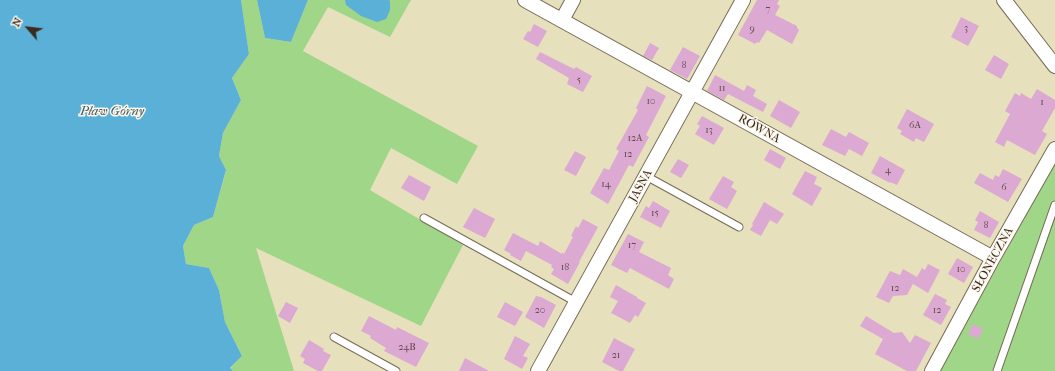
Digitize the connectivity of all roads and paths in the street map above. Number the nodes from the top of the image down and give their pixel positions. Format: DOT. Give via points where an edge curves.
graph roads {
  1 [pos="525,0"];
  2 [pos="573,0"];
  3 [pos="743,0"];
  4 [pos="1004,0"];
  5 [pos="562,20"];
  6 [pos="1055,66"];
  7 [pos="692,93"];
  8 [pos="1055,149"];
  9 [pos="646,176"];
  10 [pos="1055,206"];
  11 [pos="424,218"];
  12 [pos="739,227"];
  13 [pos="993,258"];
  14 [pos="576,302"];
  15 [pos="334,337"];
  16 [pos="396,371"];
  17 [pos="538,371"];
  18 [pos="932,371"];
  19 [pos="997,371"];
  1 -- 5 [label="street, RÓWNA"];
  2 -- 5 [label="street"];
  3 -- 7 [label="street, JASNA"];
  4 -- 6 [label="street"];
  5 -- 7 [label="street, RÓWNA"];
  7 -- 9 [label="street, JASNA"];
  7 -- 13 [label="street, RÓWNA"];
  8 -- 13 [label="street, SŁONECZNA"];
  9 -- 12 [label="lane"];
  9 -- 14 [label="street, JASNA"];
  10 -- 19 [label="lane"];
  11 -- 14 [label="lane"];
  13 -- 18 [label="street, SŁONECZNA"];
  14 -- 17 [label="street, JASNA"];
  15 -- 16 [label="lane"];
}
